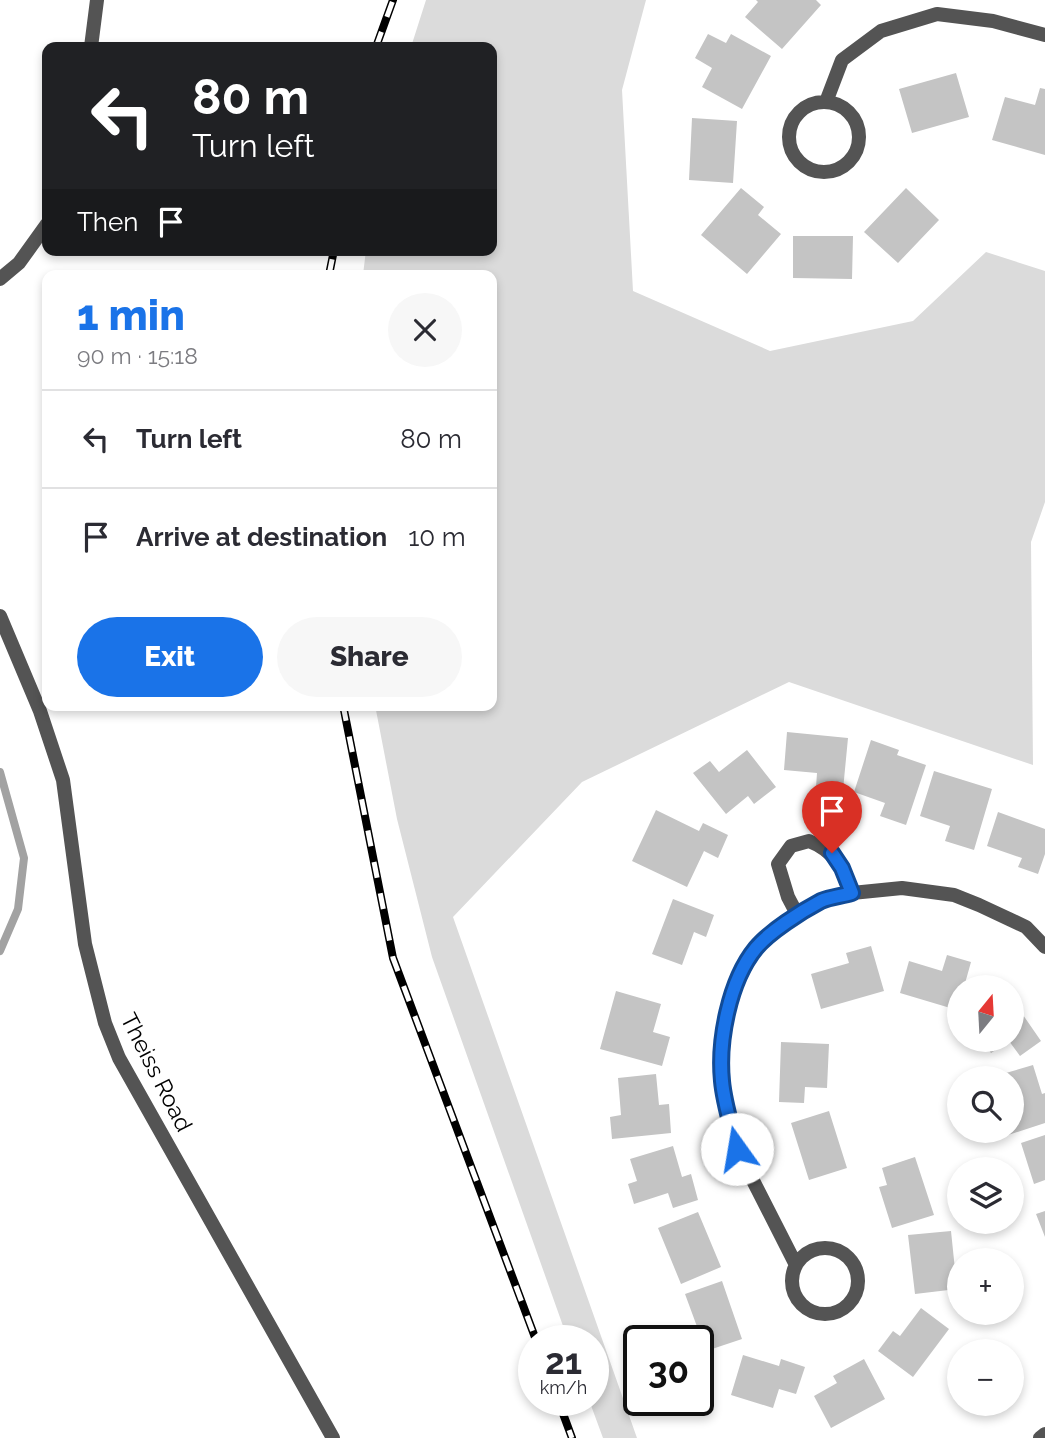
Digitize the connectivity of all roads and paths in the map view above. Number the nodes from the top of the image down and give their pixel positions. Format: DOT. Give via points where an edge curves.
graph roads {
  1 [pos="97,0"];
  2 [pos="1045,35"];
  3 [pos="92,42"];
  4 [pos="827,102"];
  5 [pos="42,230"];
  6 [pos="0,279"];
  7 [pos="0,616"];
  8 [pos="852,893"];
  9 [pos="798,916"];
  10 [pos="1045,947"];
  11 [pos="795,1264"];
  12 [pos="1045,1434"];
  13 [pos="333,1438"];
  14 [pos="1040,1438"];
  1 -- 3 [label="street"];
  2 -- 4 [label="street" via="993,21 937,14 892,27 842,60"];
  4 -- 4 [label="street" via="801,110 790,127 790,147 800,163 820,172 838,170 855,156 859,131 852,115"];
  5 -- 6 [label="street" via="19,263"];
  7 -- 13 [label="street, Theiss Road" via="63,780 85,944 119,1058"];
  8 -- 9 [label="street" via="822,901"];
  8 -- 9 [label="street" via="832,853 809,841 791,846 778,864"];
  8 -- 10 [label="street" via="902,888 954,895 1026,927"];
  9 -- 11 [label="street" via="755,949 738,979 722,1036 722,1082 737,1149"];
  11 -- 11 [label="street" via="795,1297 812,1312 835,1312 853,1299 856,1268 842,1252 822,1247"];
  12 -- 14 [label="street"];
}
